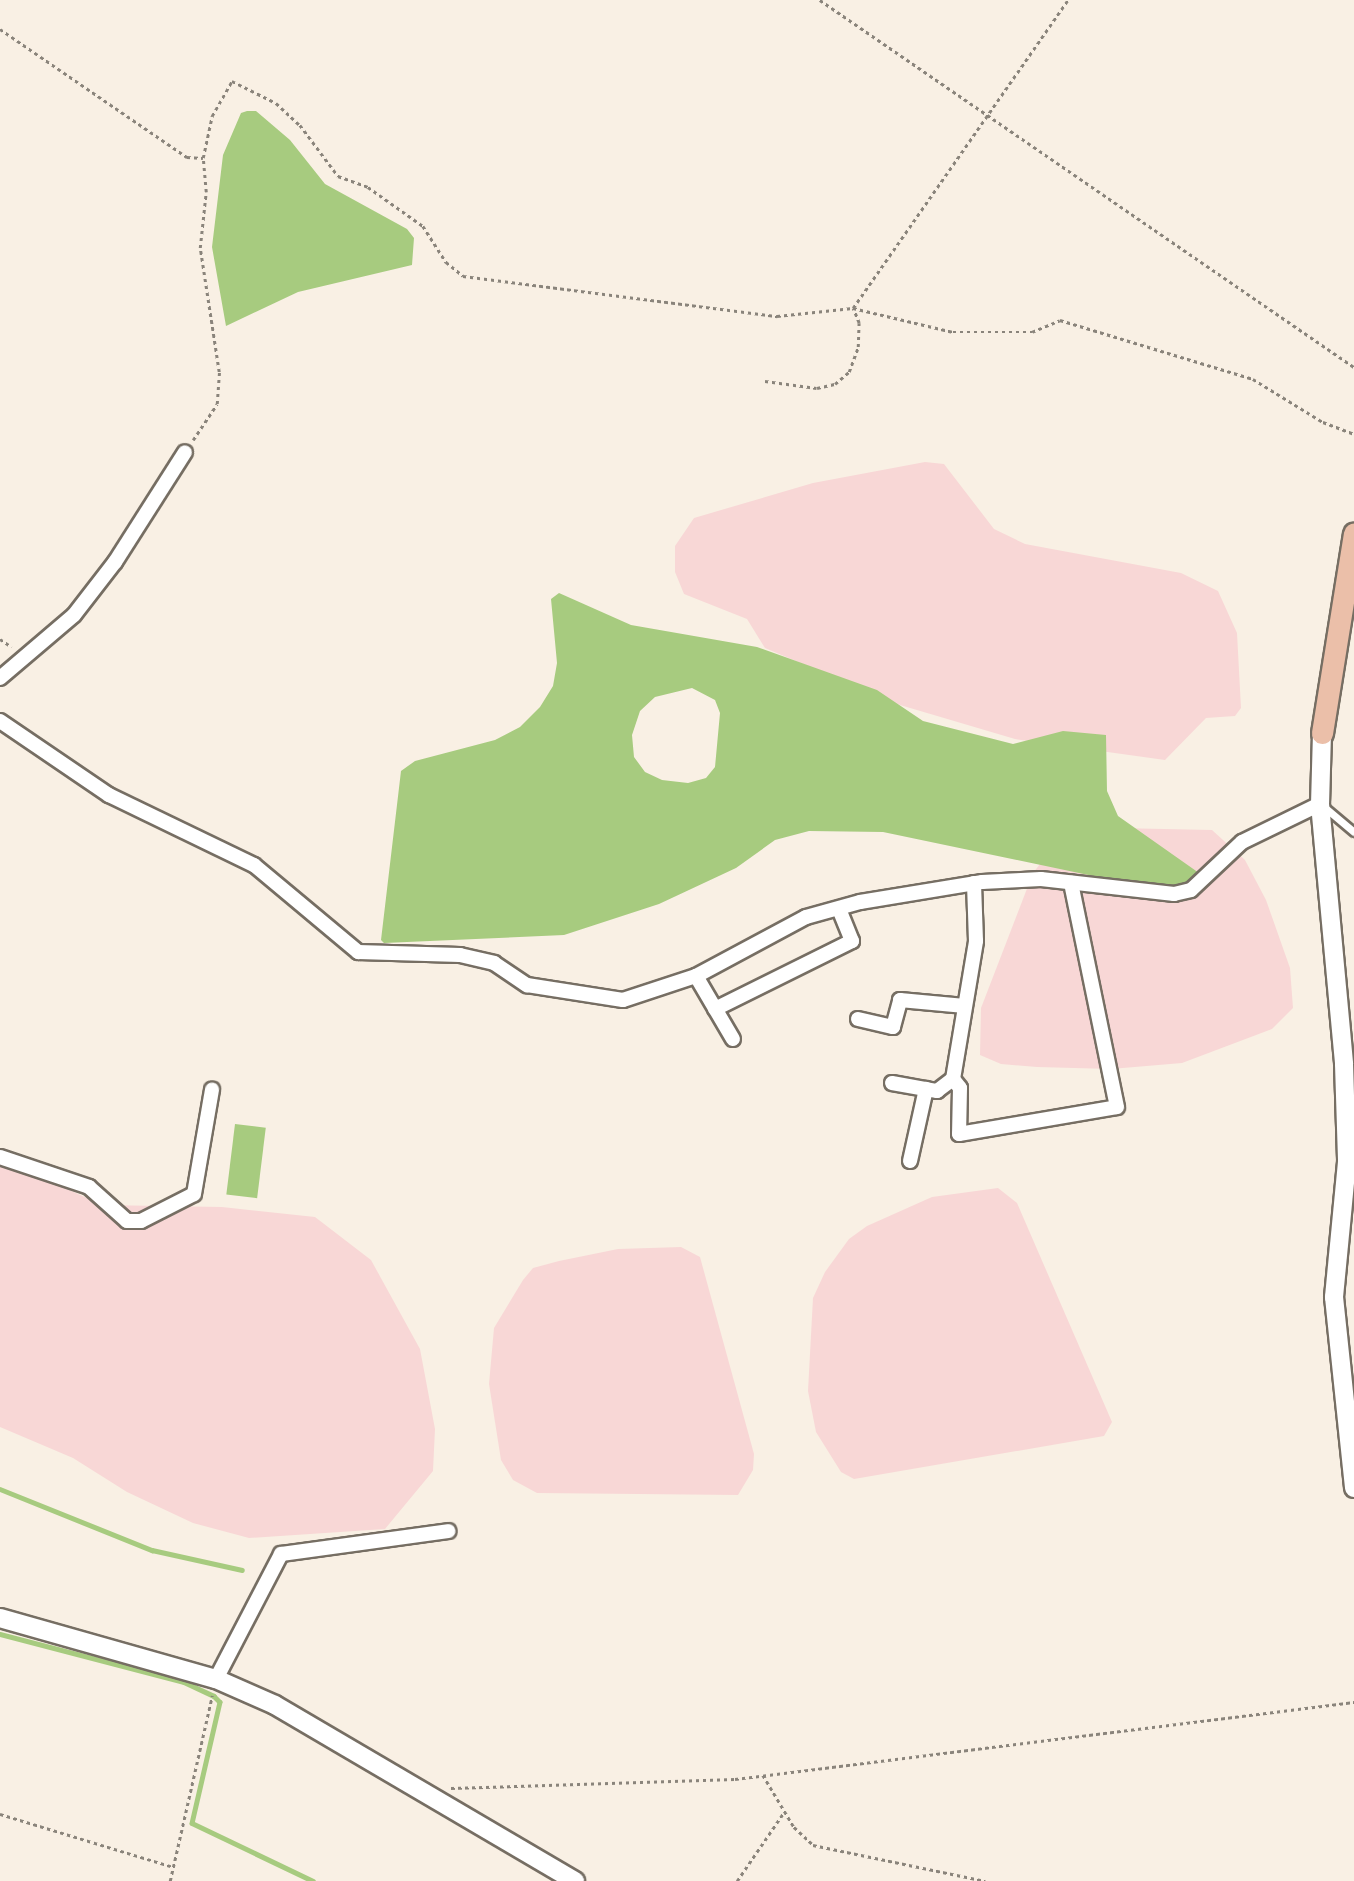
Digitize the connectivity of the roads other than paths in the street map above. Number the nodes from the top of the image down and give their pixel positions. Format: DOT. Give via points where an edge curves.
graph roads {
  1 [pos="185,452"];
  2 [pos="1354,534"];
  3 [pos="0,678"];
  4 [pos="0,722"];
  5 [pos="1322,733"];
  6 [pos="1320,804"];
  7 [pos="1354,832"];
  8 [pos="974,883"];
  9 [pos="1071,883"];
  10 [pos="839,908"];
  11 [pos="696,976"];
  12 [pos="965,1006"];
  13 [pos="715,1009"];
  14 [pos="858,1019"];
  15 [pos="733,1040"];
  16 [pos="953,1079"];
  17 [pos="892,1083"];
  18 [pos="926,1089"];
  19 [pos="212,1090"];
  20 [pos="0,1157"];
  21 [pos="910,1161"];
  22 [pos="1350,1162"];
  23 [pos="1352,1446"];
  24 [pos="1354,1488"];
  25 [pos="447,1531"];
  26 [pos="0,1618"];
  27 [pos="216,1679"];
  28 [pos="575,1881"];
  1 -- 3 [label="street" via="115,562 74,615"];
  2 -- 5 [label="main road"];
  4 -- 11 [label="street" via="109,795 254,865 358,952 460,955 494,963 527,985 623,1000"];
  5 -- 6 [label="street"];
  6 -- 7 [label="lane" via="1337,813"];
  6 -- 9 [label="street" via="1242,842 1191,890 1174,894"];
  6 -- 22 [label="street"];
  8 -- 9 [label="street" via="1041,879"];
  8 -- 10 [label="street"];
  8 -- 12 [label="street" via="976,941"];
  9 -- 16 [label="street" via="1117,1108 959,1135 960,1088"];
  10 -- 11 [label="street" via="806,917"];
  10 -- 13 [label="street" via="852,941"];
  11 -- 13 [label="street"];
  12 -- 14 [label="street" via="900,1000 893,1027"];
  12 -- 16 [label="street"];
  13 -- 15 [label="street"];
  16 -- 18 [label="street" via="937,1091"];
  17 -- 18 [label="street"];
  18 -- 21 [label="street"];
  19 -- 20 [label="street" via="194,1194 141,1221 127,1221 89,1187"];
  22 -- 23 [label="street" via="1334,1297"];
  23 -- 24 [label="street"];
  25 -- 27 [label="street" via="281,1554"];
  26 -- 27 [label="street"];
  27 -- 28 [label="street" via="318,1728"];
}
